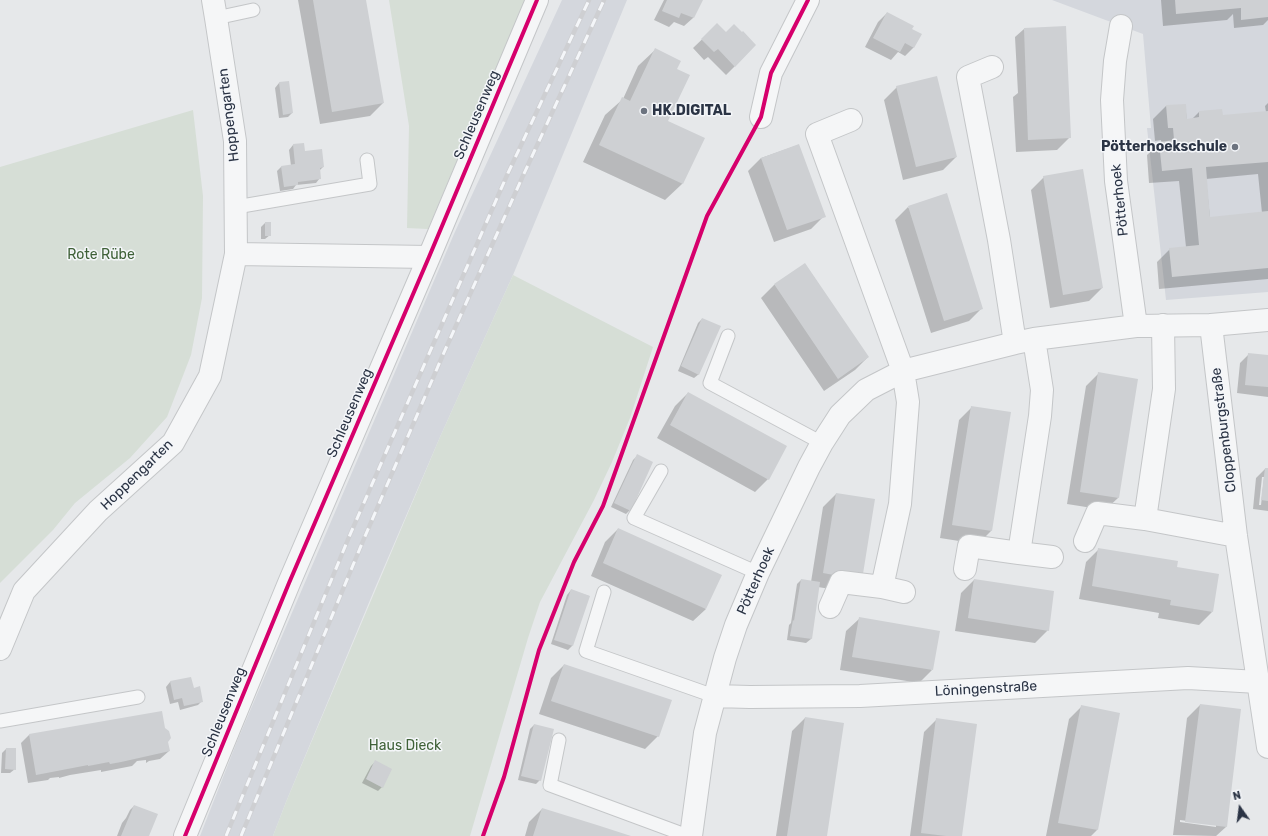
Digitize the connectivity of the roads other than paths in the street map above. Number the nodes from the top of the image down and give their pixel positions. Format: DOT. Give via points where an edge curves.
graph roads {
  1 [pos="537,0"];
  2 [pos="808,0"];
  3 [pos="214,9"];
  4 [pos="253,10"];
  5 [pos="1121,26"];
  6 [pos="992,67"];
  7 [pos="761,118"];
  8 [pos="851,120"];
  9 [pos="367,160"];
  10 [pos="236,207"];
  11 [pos="236,254"];
  12 [pos="429,257"];
  13 [pos="1268,320"];
  14 [pos="1163,325"];
  15 [pos="1211,325"];
  16 [pos="1136,326"];
  17 [pos="728,336"];
  18 [pos="1024,341"];
  19 [pos="903,371"];
  20 [pos="822,443"];
  21 [pos="661,471"];
  22 [pos="1145,519"];
  23 [pos="1236,536"];
  24 [pos="1085,541"];
  25 [pos="1019,553"];
  26 [pos="1052,557"];
  27 [pos="965,568"];
  28 [pos="758,573"];
  29 [pos="882,587"];
  30 [pos="604,592"];
  31 [pos="904,592"];
  32 [pos="830,607"];
  33 [pos="0,649"];
  34 [pos="1258,682"];
  35 [pos="714,696"];
  36 [pos="138,697"];
  37 [pos="0,721"];
  38 [pos="559,740"];
  39 [pos="1268,747"];
  40 [pos="185,836"];
  41 [pos="690,836"];
  1 -- 12 [label="street, Schleusenweg"];
  2 -- 7 [label="street" via="771,74"];
  3 -- 4 [label="lane"];
  3 -- 10 [label="street, Hoppengarten" via="235,141"];
  5 -- 16 [label="street, Pötterhoek" via="1112,100 1116,181"];
  6 -- 18 [label="street" via="968,77 999,240"];
  8 -- 19 [label="street" via="817,134"];
  9 -- 10 [label="lane" via="370,184"];
  10 -- 11 [label="street, Hoppengarten"];
  11 -- 12 [label="street"];
  11 -- 33 [label="street, Hoppengarten" via="210,376 173,443 98,511 24,591"];
  12 -- 40 [label="street, Schleusenweg" via="289,582"];
  13 -- 15 [label="street, Pötterhoek"];
  14 -- 15 [label="street, Pötterhoek"];
  14 -- 16 [label="street, Pötterhoek"];
  14 -- 22 [label="street" via="1164,389"];
  15 -- 23 [label="street, Cloppenburgstraße"];
  16 -- 18 [label="street, Pötterhoek"];
  17 -- 20 [label="lane" via="710,382"];
  18 -- 19 [label="street, Pötterhoek"];
  18 -- 25 [label="street" via="1042,390"];
  19 -- 20 [label="street, Pötterhoek" via="866,390 840,415"];
  19 -- 29 [label="street" via="908,402 900,504"];
  20 -- 28 [label="street, Pötterhoek"];
  21 -- 28 [label="lane" via="634,518"];
  22 -- 23 [label="street"];
  22 -- 24 [label="street" via="1097,513"];
  23 -- 34 [label="street, Cloppenburgstraße"];
  25 -- 26 [label="street"];
  25 -- 27 [label="street" via="969,546"];
  28 -- 35 [label="street, Pötterhoek" via="736,625"];
  29 -- 31 [label="street"];
  29 -- 32 [label="street" via="841,582"];
  30 -- 35 [label="lane" via="586,651"];
  34 -- 35 [label="street, Löningenstraße" via="1188,678 860,696"];
  34 -- 39 [label="street, Cloppenburgstraße"];
  35 -- 41 [label="street, Pötterhoek" via="705,733"];
  36 -- 37 [label="lane"];
  38 -- 41 [label="lane" via="550,785"];
}
